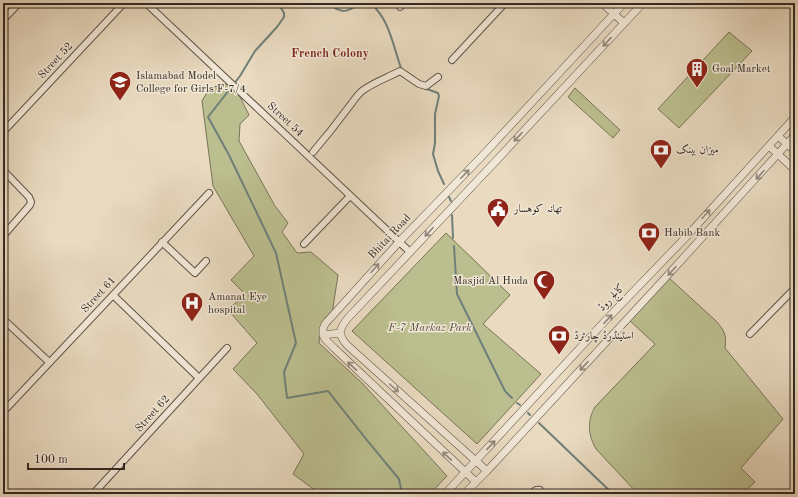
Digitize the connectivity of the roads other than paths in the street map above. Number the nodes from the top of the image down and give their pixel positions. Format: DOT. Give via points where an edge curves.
graph roads {
  1 [pos="19,3"];
  2 [pos="124,3"];
  3 [pos="146,3"];
  4 [pos="505,3"];
  5 [pos="602,3"];
  6 [pos="623,3"];
  7 [pos="643,3"];
  8 [pos="614,14"];
  9 [pos="633,14"];
  10 [pos="3,20"];
  11 [pos="624,23"];
  12 [pos="452,60"];
  13 [pos="438,77"];
  14 [pos="795,117"];
  15 [pos="3,132"];
  16 [pos="795,135"];
  17 [pos="778,136"];
  18 [pos="787,144"];
  19 [pos="769,146"];
  20 [pos="795,151"];
  21 [pos="314,152"];
  22 [pos="484,154"];
  23 [pos="778,155"];
  24 [pos="494,163"];
  25 [pos="3,170"];
  26 [pos="795,170"];
  27 [pos="208,193"];
  28 [pos="350,196"];
  29 [pos="3,236"];
  30 [pos="162,242"];
  31 [pos="399,242"];
  32 [pos="304,244"];
  33 [pos="410,252"];
  34 [pos="206,261"];
  35 [pos="795,288"];
  36 [pos="113,295"];
  37 [pos="3,319"];
  38 [pos="340,333"];
  39 [pos="750,334"];
  40 [pos="323,336"];
  41 [pos="227,348"];
  42 [pos="49,362"];
  43 [pos="199,378"];
  44 [pos="3,412"];
  45 [pos="476,461"];
  46 [pos="487,471"];
  47 [pos="465,472"];
  48 [pos="476,482"];
  49 [pos="94,494"];
  50 [pos="445,494"];
  51 [pos="464,494"];
  52 [pos="531,494"];
  53 [pos="542,494"];
  1 -- 10 [label="street"];
  2 -- 15 [label="street, Street 52"];
  3 -- 28 [label="street, Street 54"];
  4 -- 12 [label="street"];
  5 -- 8 [label="street"];
  6 -- 8 [label="street, Bhitai Road"];
  6 -- 9 [label="street"];
  7 -- 9 [label="street"];
  8 -- 11 [label="street"];
  8 -- 22 [label="street, Bhitai Road"];
  9 -- 11 [label="street"];
  11 -- 24 [label="street, one-way"];
  13 -- 21 [label="street" via="426,86 400,71 381,79 357,95"];
  14 -- 17 [label="street, کالج روڈ"];
  16 -- 18 [label="street"];
  17 -- 18 [label="street"];
  17 -- 19 [label="street, کالج روڈ"];
  18 -- 20 [label="street"];
  18 -- 23 [label="street"];
  19 -- 23 [label="street"];
  45 -- 19 [label="street, کالج روڈ, one-way"];
  22 -- 24 [label="street"];
  31 -- 22 [label="street, Bhitai Road, one-way"];
  23 -- 26 [label="street"];
  23 -- 46 [label="street, one-way"];
  24 -- 33 [label="street, one-way"];
  25 -- 29 [label="street" via="31,202"];
  27 -- 30 [label="street, Street 61"];
  28 -- 31 [label="street, Street 54"];
  28 -- 32 [label="street"];
  30 -- 34 [label="street" via="195,273"];
  30 -- 36 [label="street, Street 61"];
  31 -- 33 [label="street, Street 54"];
  40 -- 31 [label="street, Bhitai Road, one-way" via="325,324"];
  33 -- 38 [label="street" via="348,318 340,328"];
  35 -- 39 [label="street"];
  36 -- 42 [label="street, Street 61"];
  36 -- 43 [label="street"];
  37 -- 42 [label="street"];
  38 -- 40 [label="street"];
  38 -- 45 [label="street, one-way" via="347,345"];
  47 -- 40 [label="street, one-way"];
  41 -- 43 [label="street, Street 62"];
  42 -- 44 [label="street, Street 61"];
  43 -- 49 [label="street, Street 62"];
  45 -- 46 [label="street"];
  45 -- 47 [label="street, کالج روڈ"];
  46 -- 48 [label="street"];
  47 -- 48 [label="street"];
  47 -- 50 [label="street, کالج روڈ"];
  48 -- 51 [label="street"];
  52 -- 53 [label="street" via="534,490 540,490"];
}
